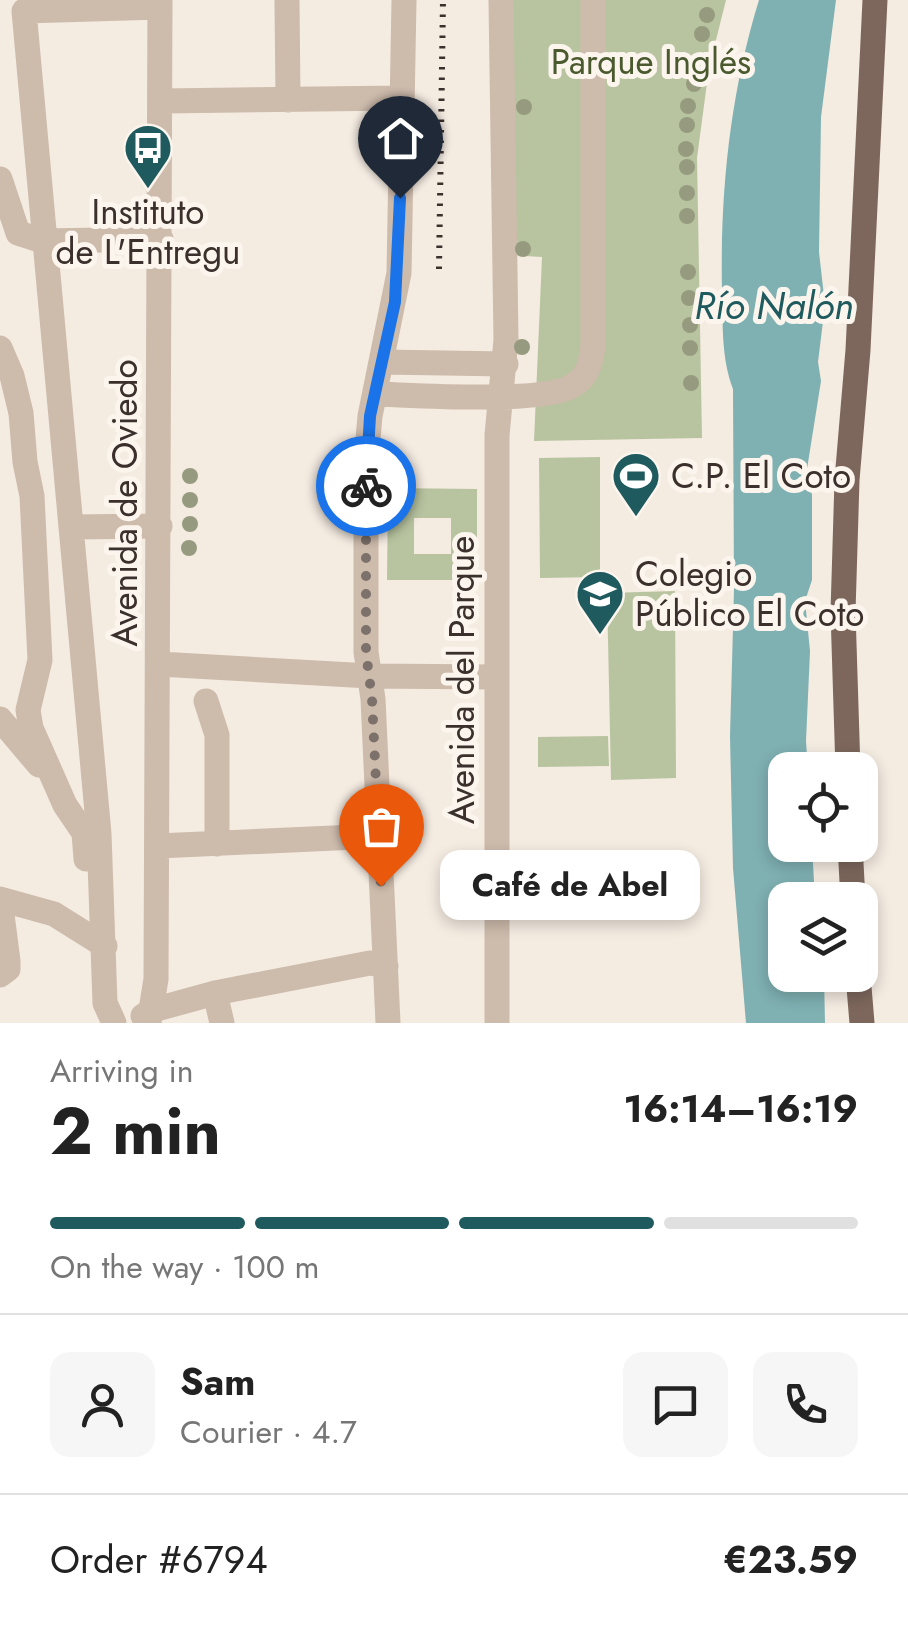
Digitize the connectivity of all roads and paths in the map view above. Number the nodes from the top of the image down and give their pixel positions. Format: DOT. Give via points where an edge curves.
graph roads {
  1 [pos="286,0"];
  2 [pos="404,0"];
  3 [pos="501,0"];
  4 [pos="593,0"];
  5 [pos="874,0"];
  6 [pos="160,4"];
  7 [pos="23,6"];
  8 [pos="402,98"];
  9 [pos="288,100"];
  10 [pos="162,101"];
  11 [pos="0,179"];
  12 [pos="161,239"];
  13 [pos="43,241"];
  14 [pos="0,348"];
  15 [pos="382,362"];
  16 [pos="506,364"];
  17 [pos="501,396"];
  18 [pos="372,405"];
  19 [pos="160,526"];
  20 [pos="72,527"];
  21 [pos="160,664"];
  22 [pos="370,676"];
  23 [pos="497,676"];
  24 [pos="200,682"];
  25 [pos="0,719"];
  26 [pos="847,752"];
  27 [pos="54,778"];
  28 [pos="378,836"];
  29 [pos="217,844"];
  30 [pos="158,846"];
  31 [pos="0,898"];
  32 [pos="101,943"];
  33 [pos="386,966"];
  34 [pos="0,975"];
  35 [pos="859,992"];
  36 [pos="216,993"];
  37 [pos="147,1015"];
  38 [pos="114,1023"];
  39 [pos="222,1023"];
  40 [pos="388,1023"];
  41 [pos="498,1023"];
  42 [pos="862,1023"];
  1 -- 9 [label="street"];
  2 -- 8 [label="street"];
  3 -- 16 [label="street, Avenida del Parque"];
  4 -- 17 [label="street" via="590,366 568,389"];
  5 -- 26 [label="main road" via="847,480"];
  6 -- 7 [label="street"];
  6 -- 10 [label="street, Avenida de Oviedo"];
  7 -- 13 [label="street"];
  8 -- 9 [label="street"];
  8 -- 15 [label="street" via="398,273"];
  9 -- 10 [label="street"];
  10 -- 12 [label="street, Avenida de Oviedo"];
  11 -- 13 [label="street" via="18,233"];
  12 -- 13 [label="street"];
  12 -- 19 [label="street, Avenida de Oviedo"];
  13 -- 20 [label="street"];
  14 -- 27 [label="street" via="21,412 32,496 40,660 28,710"];
  15 -- 16 [label="street"];
  15 -- 18 [label="street"];
  16 -- 17 [label="street, Avenida del Parque"];
  17 -- 18 [label="street"];
  17 -- 23 [label="street, Avenida del Parque"];
  18 -- 22 [label="street" via="366,461"];
  19 -- 20 [label="street"];
  19 -- 21 [label="street, Avenida de Oviedo"];
  20 -- 32 [label="street" via="100,834"];
  21 -- 24 [label="street"];
  21 -- 30 [label="street, Avenida de Oviedo"];
  22 -- 23 [label="street"];
  22 -- 24 [label="street"];
  22 -- 28 [label="street"];
  23 -- 41 [label="street, Avenida del Parque"];
  24 -- 29 [label="street" via="217,735"];
  25 -- 27 [label="street"];
  27 -- 32 [label="street" via="84,833 89,899"];
  28 -- 29 [label="street"];
  28 -- 33 [label="street"];
  29 -- 30 [label="street"];
  30 -- 37 [label="street, Avenida de Oviedo"];
  31 -- 32 [label="street" via="54,914"];
  31 -- 34 [label="street" via="8,969"];
  32 -- 38 [label="street" via="105,1003"];
  33 -- 36 [label="street" via="370,963"];
  33 -- 40 [label="street"];
  35 -- 42 [label="main road"];
  36 -- 37 [label="street"];
  36 -- 39 [label="street"];
}
